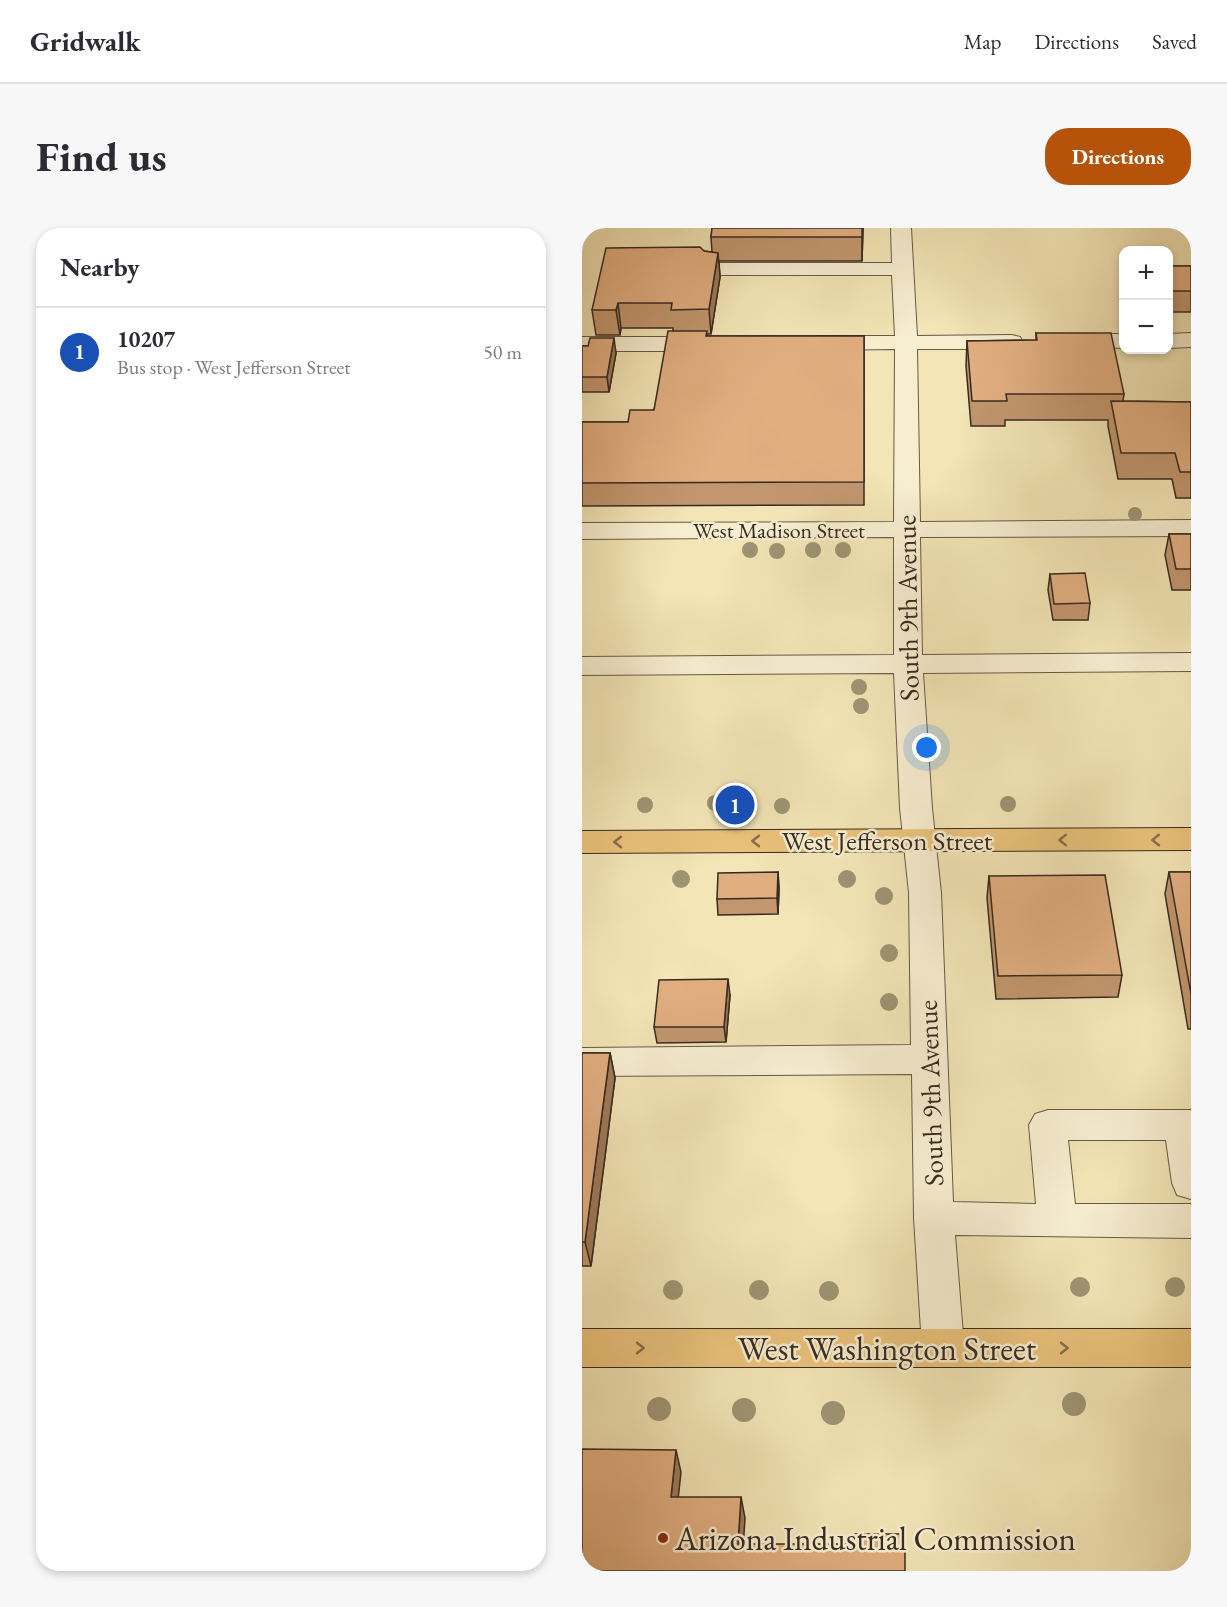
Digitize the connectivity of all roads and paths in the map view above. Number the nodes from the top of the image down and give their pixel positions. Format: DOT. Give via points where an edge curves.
graph roads {
  1 [pos="901,228"];
  2 [pos="714,269"];
  3 [pos="903,269"];
  4 [pos="1173,340"];
  5 [pos="1191,340"];
  6 [pos="1119,341"];
  7 [pos="906,342"];
  8 [pos="794,343"];
  9 [pos="582,344"];
  10 [pos="735,344"];
  11 [pos="1191,528"];
  12 [pos="907,530"];
  13 [pos="582,531"];
  14 [pos="1191,662"];
  15 [pos="908,663"];
  16 [pos="582,666"];
  17 [pos="1191,839"];
  18 [pos="919,840"];
  19 [pos="582,842"];
  20 [pos="930,1059"];
  21 [pos="582,1062"];
  22 [pos="1187,1125"];
  23 [pos="1191,1183"];
  24 [pos="934,1218"];
  25 [pos="1057,1221"];
  26 [pos="1191,1221"];
  27 [pos="942,1347"];
  28 [pos="582,1348"];
  29 [pos="1191,1348"];
  1 -- 3 [label="street, South 9th Avenue"];
  2 -- 3 [label="street"];
  3 -- 7 [label="street, South 9th Avenue"];
  4 -- 5 [label="street"];
  6 -- 7 [label="street"];
  7 -- 8 [label="street"];
  7 -- 12 [label="street, South 9th Avenue"];
  9 -- 10 [label="street"];
  11 -- 12 [label="street, West Madison Street"];
  12 -- 13 [label="street, West Madison Street"];
  12 -- 15 [label="street, South 9th Avenue"];
  14 -- 15 [label="street"];
  15 -- 16 [label="street"];
  15 -- 18 [label="street, South 9th Avenue"];
  17 -- 18 [label="main road, West Jefferson Street, one-way"];
  18 -- 19 [label="main road, West Jefferson Street, one-way"];
  18 -- 20 [label="street, South 9th Avenue" via="925,893"];
  20 -- 21 [label="street"];
  20 -- 24 [label="street, South 9th Avenue"];
  22 -- 23 [label="street"];
  22 -- 25 [label="street" via="1048,1125"];
  24 -- 25 [label="street"];
  24 -- 27 [label="street, South 9th Avenue"];
  25 -- 26 [label="street"];
  28 -- 27 [label="main road, West Washington Street, one-way"];
  27 -- 29 [label="main road, West Washington Street, one-way"];
}
